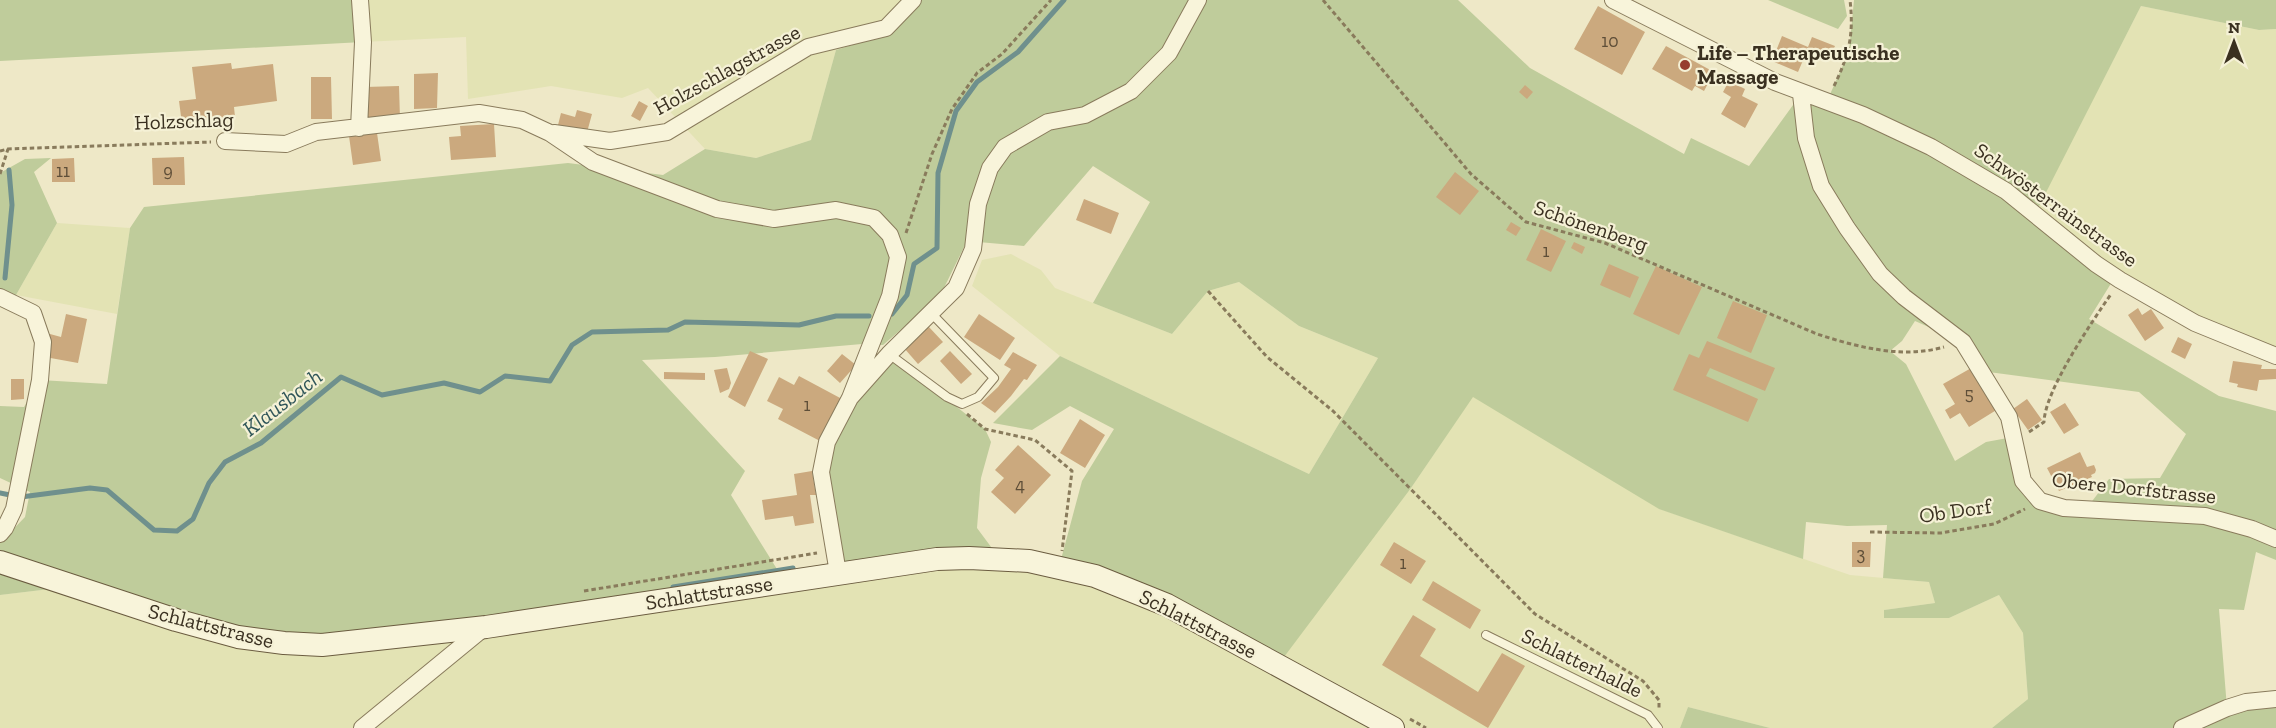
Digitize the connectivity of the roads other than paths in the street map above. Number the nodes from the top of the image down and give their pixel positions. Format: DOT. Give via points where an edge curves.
graph roads {
  1 [pos="360,0"];
  2 [pos="913,0"];
  3 [pos="1198,0"];
  4 [pos="1613,0"];
  5 [pos="1801,94"];
  6 [pos="359,128"];
  7 [pos="550,133"];
  8 [pos="225,141"];
  9 [pos="0,297"];
  10 [pos="931,313"];
  11 [pos="889,354"];
  12 [pos="2276,356"];
  13 [pos="850,398"];
  14 [pos="0,534"];
  15 [pos="2276,539"];
  16 [pos="0,562"];
  17 [pos="838,573"];
  18 [pos="486,627"];
  19 [pos="1486,635"];
  20 [pos="2276,699"];
  21 [pos="362,728"];
  22 [pos="1393,728"];
  23 [pos="1658,728"];
  24 [pos="2182,728"];
  1 -- 6 [label="street" via="363,42"];
  2 -- 7 [label="street, Holzschlagstrasse" via="886,28 808,47 667,132 610,141"];
  3 -- 10 [label="street" via="1169,52 1131,91 1085,116 1048,122 1005,147 990,168 978,204 973,249 956,288"];
  4 -- 5 [label="street, Schwösterrainstrasse"];
  5 -- 12 [label="street, Schwösterrainstrasse" via="1863,115 1990,181 2120,280 2194,323"];
  5 -- 15 [label="street, Obere Dorfstrasse" via="1810,155 1821,186 1846,228 1888,282 1963,342 2009,417 2023,481 2040,501 2064,508 2205,516"];
  6 -- 7 [label="street, Holzschlag" via="479,113 522,120"];
  6 -- 8 [label="street, Holzschlag" via="316,132 286,144"];
  7 -- 13 [label="street" via="592,162 717,209 774,219 836,210 874,218 890,235 898,257 890,296"];
  9 -- 14 [label="street" via="33,313 43,342 40,380 14,509"];
  10 -- 11 [label="street"];
  10 -- 11 [label="lane" via="994,378 978,397 962,404 947,397"];
  11 -- 13 [label="street"];
  13 -- 17 [label="street" via="827,442 821,472"];
  16 -- 18 [label="street, Schlattstrasse" via="238,637 322,645"];
  17 -- 18 [label="street, Schlattstrasse"];
  17 -- 22 [label="street, Schlattstrasse" via="969,558 1029,561 1095,576 1167,605"];
  18 -- 21 [label="street"];
  19 -- 23 [label="lane, Schlatterhalde" via="1648,715"];
  20 -- 24 [label="street" via="2246,702"];
}
